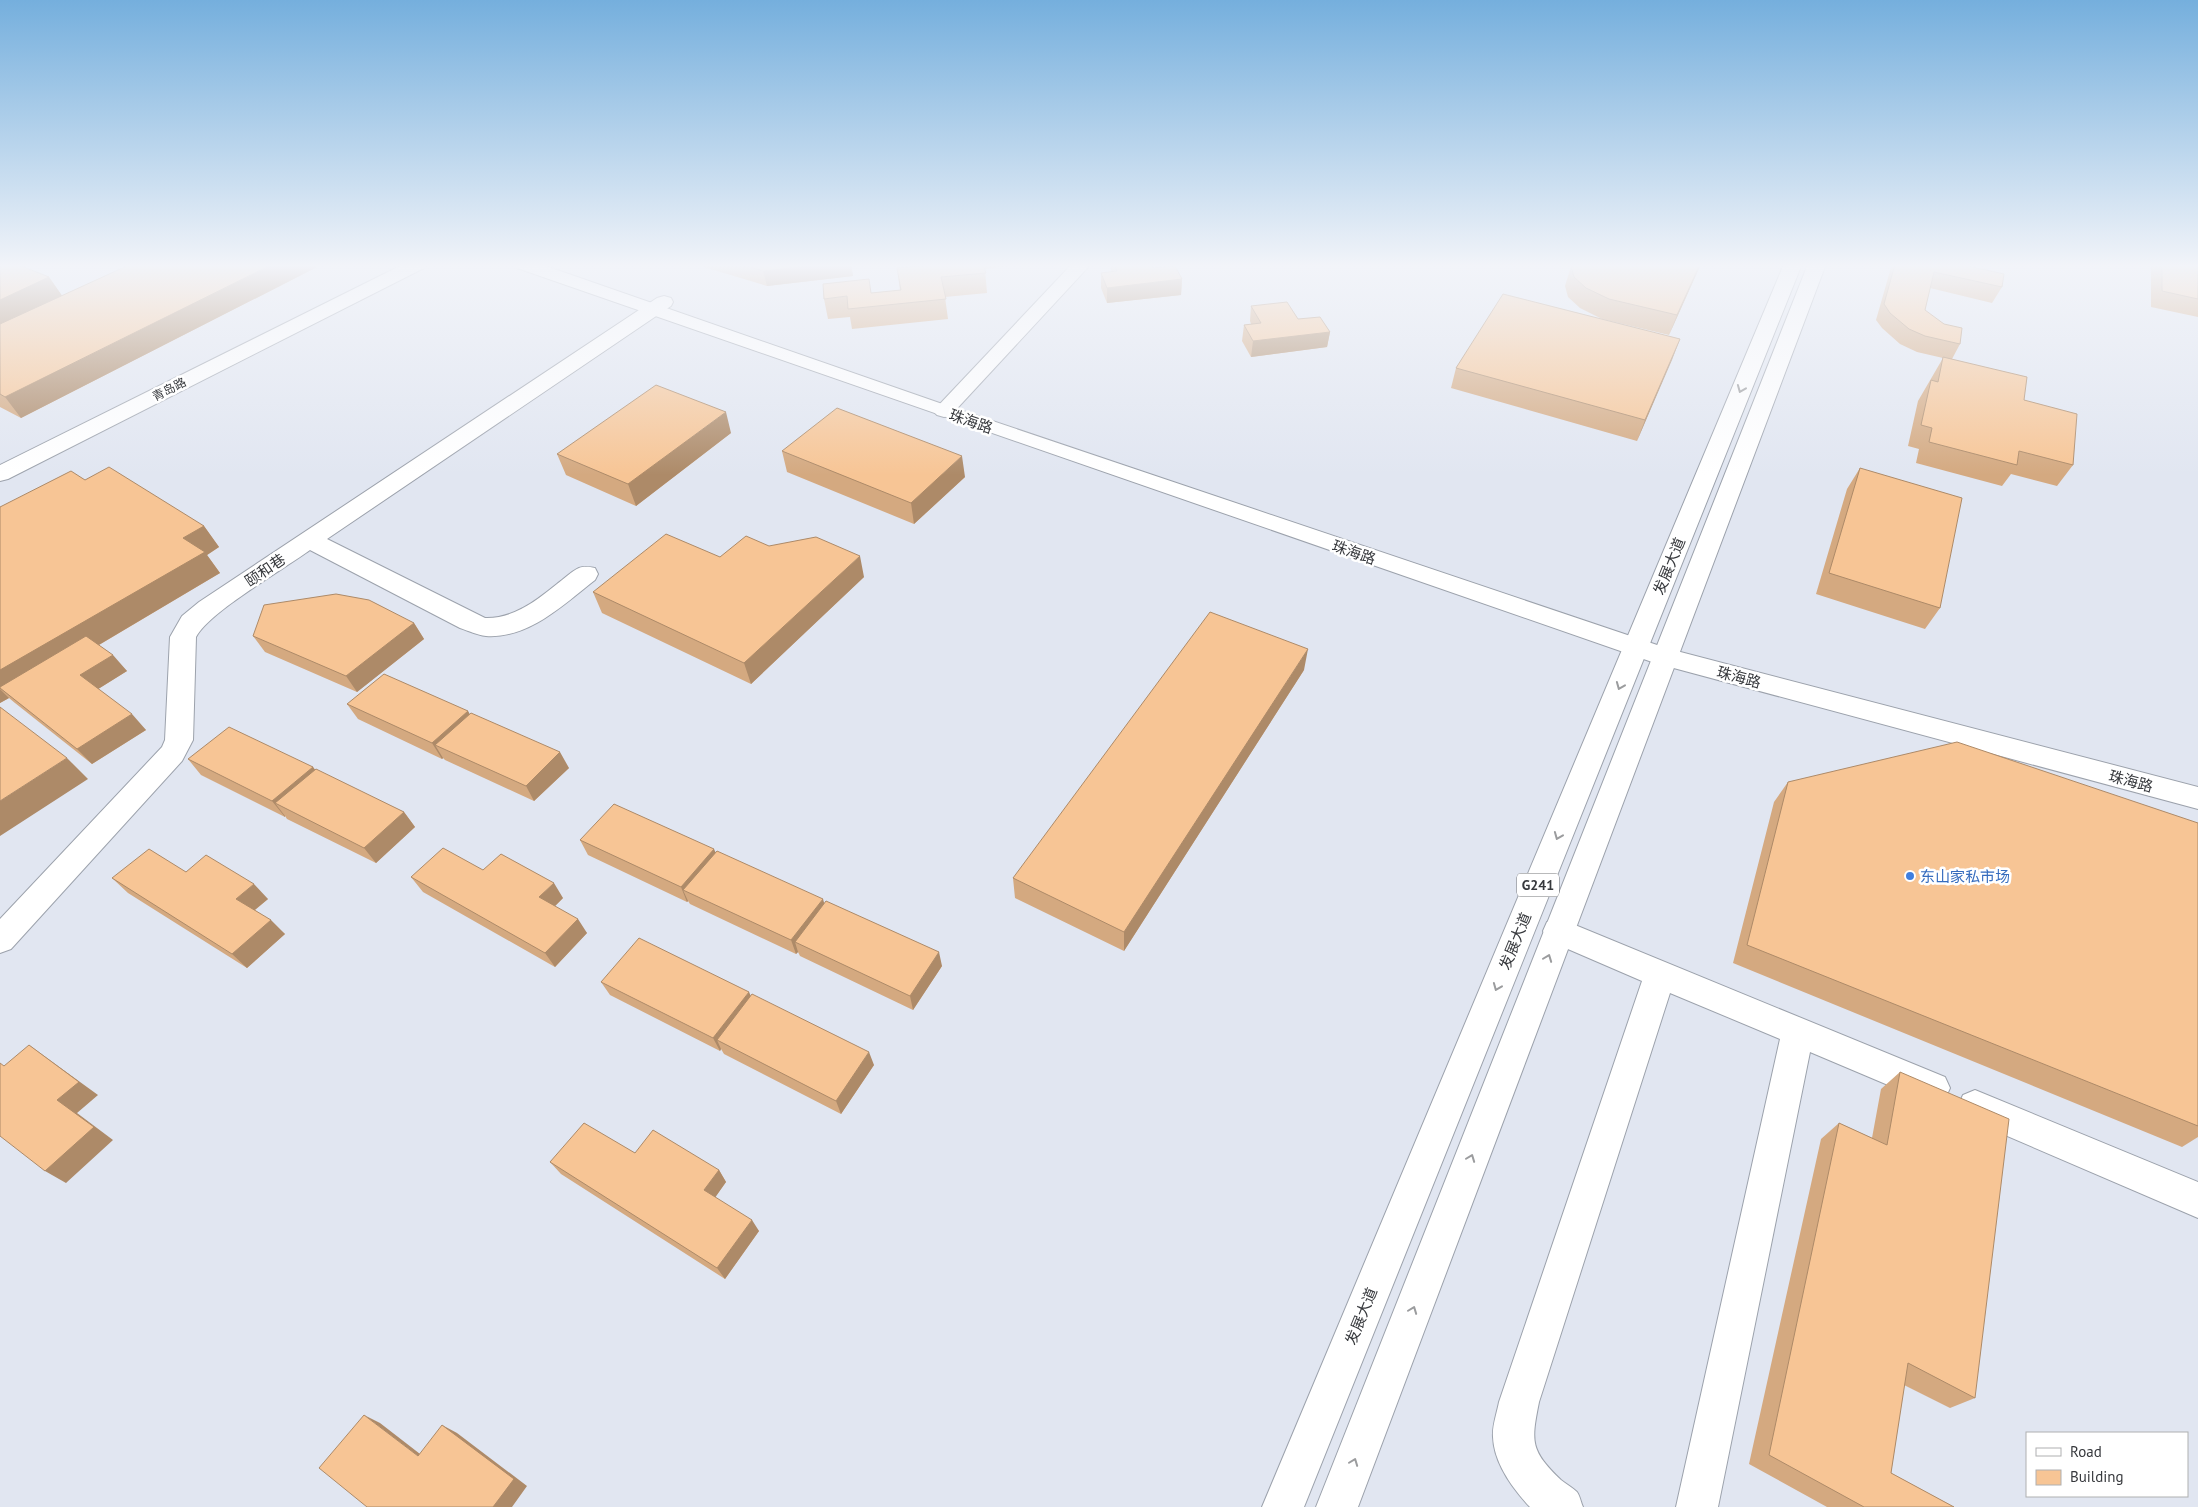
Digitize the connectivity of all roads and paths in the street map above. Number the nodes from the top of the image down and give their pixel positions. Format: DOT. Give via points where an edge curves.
graph roads {
  1 [pos="278,334"];
  2 [pos="616,334"];
  3 [pos="739,334"];
  4 [pos="1016,334"];
  5 [pos="1764,334"];
  6 [pos="1790,334"];
  7 [pos="947,407"];
  8 [pos="0,474"];
  9 [pos="309,540"];
  10 [pos="586,574"];
  11 [pos="1637,644"];
  12 [pos="1665,653"];
  13 [pos="2198,789"];
  14 [pos="2198,798"];
  15 [pos="1558,931"];
  16 [pos="0,940"];
  17 [pos="1660,974"];
  18 [pos="1798,1032"];
  19 [pos="2198,1200"];
  20 [pos="1283,1507"];
  21 [pos="1337,1507"];
  22 [pos="1562,1507"];
  23 [pos="1697,1507"];
  1 -- 8 [label="main road, 青岛路"];
  2 -- 9 [label="main road, 颐和巷"];
  3 -- 7 [label="main road, 珠海路"];
  4 -- 7 [label="main road"];
  5 -- 11 [label="main road, 发展大道 / G241, one-way"];
  6 -- 12 [label="main road, 发展大道 / G241"];
  7 -- 11 [label="main road, 珠海路"];
  9 -- 10 [label="main road" via="484,627 508,625 537,611"];
  9 -- 16 [label="main road, 颐和巷" via="192,622 183,637 179,740 172,754"];
  11 -- 12 [label="main road, 珠海路"];
  11 -- 20 [label="main road, 发展大道 / G241, one-way"];
  12 -- 13 [label="main road, 珠海路"];
  12 -- 14 [label="main road, 珠海路"];
  12 -- 15 [label="main road, 发展大道 / G241"];
  15 -- 17 [label="main road"];
  21 -- 15 [label="main road, 发展大道 / G241, one-way"];
  17 -- 18 [label="main road"];
  17 -- 22 [label="main road" via="1519,1402 1513,1439 1526,1470 1550,1500"];
  18 -- 19 [label="main road"];
  18 -- 23 [label="main road"];
}
